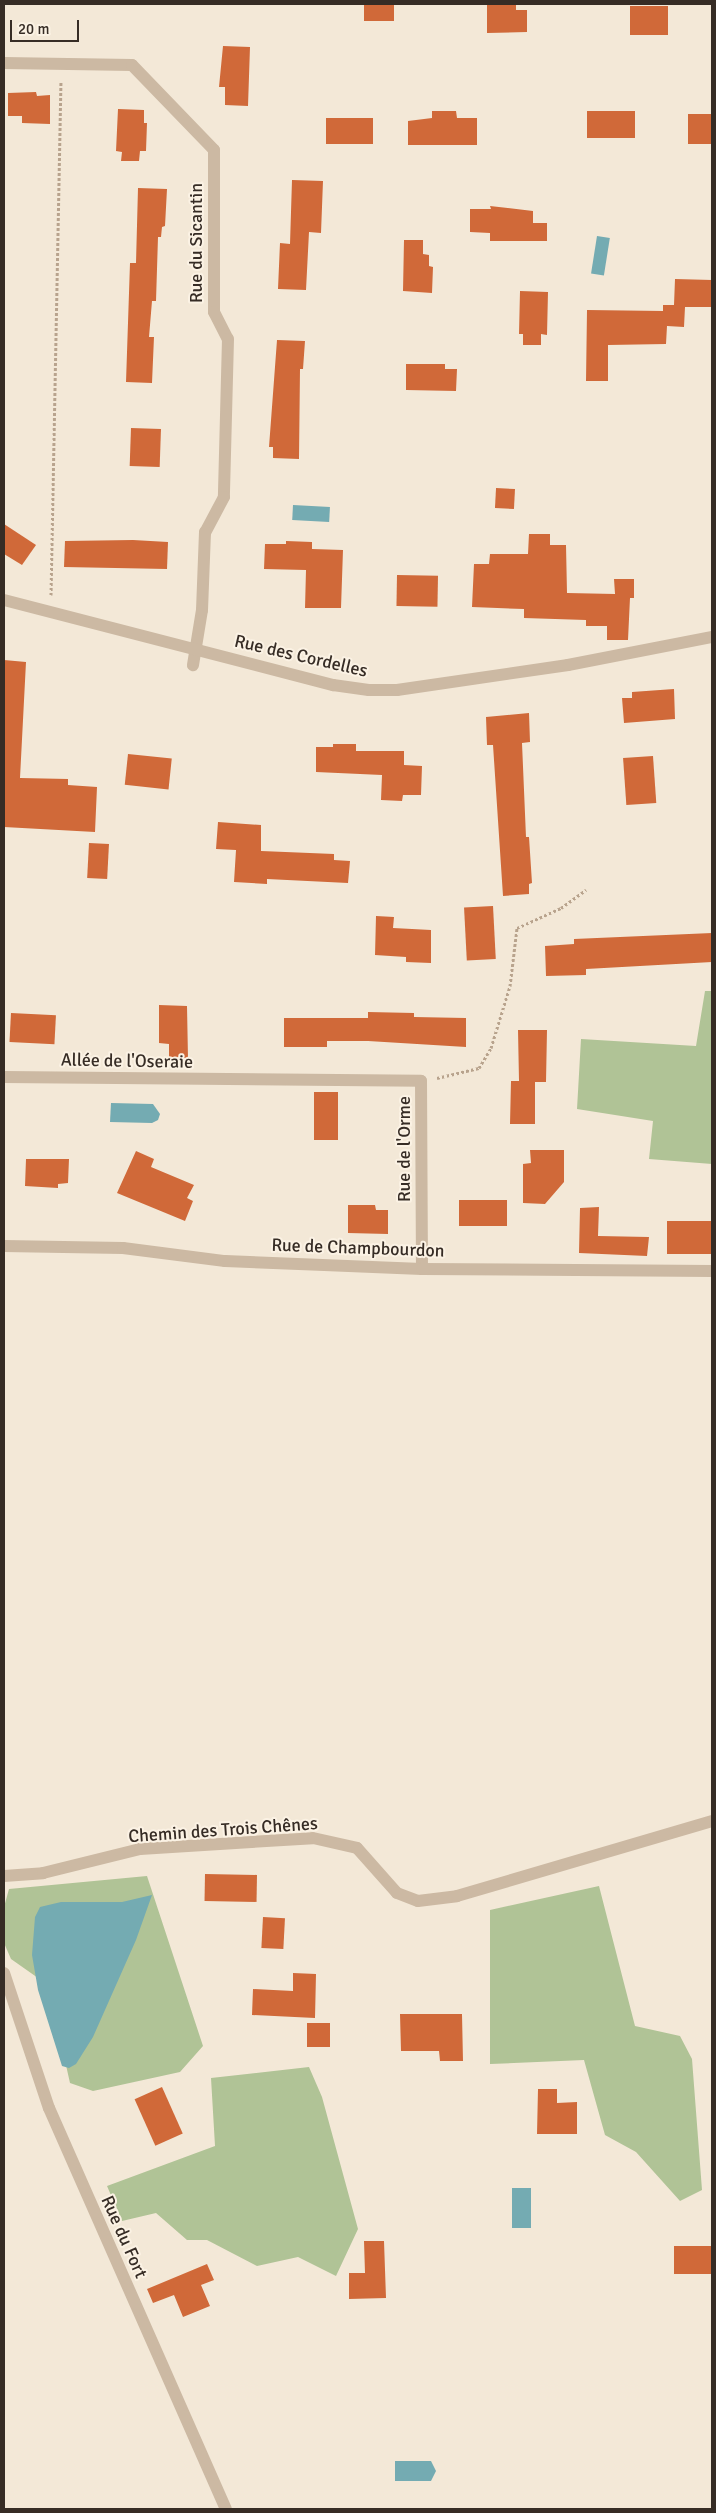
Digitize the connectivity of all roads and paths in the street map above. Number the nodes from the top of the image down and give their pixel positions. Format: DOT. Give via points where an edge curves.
graph roads {
  1 [pos="4,62"];
  2 [pos="61,64"];
  3 [pos="4,600"];
  4 [pos="49,613"];
  5 [pos="712,637"];
  6 [pos="197,650"];
  7 [pos="193,665"];
  8 [pos="586,890"];
  9 [pos="4,1077"];
  10 [pos="250,1079"];
  11 [pos="421,1081"];
  12 [pos="4,1246"];
  13 [pos="422,1269"];
  14 [pos="712,1270"];
  15 [pos="712,1821"];
  16 [pos="4,1876"];
  17 [pos="4,1973"];
  18 [pos="226,2509"];
  1 -- 2 [label="street, Rue du Sicantin"];
  2 -- 4 [label="path"];
  2 -- 6 [label="street, Rue du Sicantin" via="132,65 214,150 214,312 228,339 224,497 205,532"];
  3 -- 4 [label="street, Rue des Cordelles"];
  4 -- 6 [label="street, Rue des Cordelles"];
  5 -- 6 [label="street, Rue des Cordelles" via="568,665 397,690 333,685"];
  6 -- 7 [label="street, Rue du Sicantin"];
  8 -- 11 [label="path" via="561,908 518,928 510,986 491,1048 478,1068"];
  9 -- 10 [label="street, Allée de l'Oseraie"];
  10 -- 11 [label="street, Rue de l'Orme"];
  11 -- 13 [label="street, Rue de l'Orme"];
  12 -- 13 [label="street, Rue de Champbourdon" via="123,1248 225,1261"];
  13 -- 14 [label="street, Rue de Champbourdon"];
  15 -- 16 [label="street, Chemin des Trois Chênes" via="457,1896 418,1901 397,1893 357,1848 313,1838 140,1849 43,1873"];
  17 -- 18 [label="street, Rue du Fort" via="49,2108"];
}
